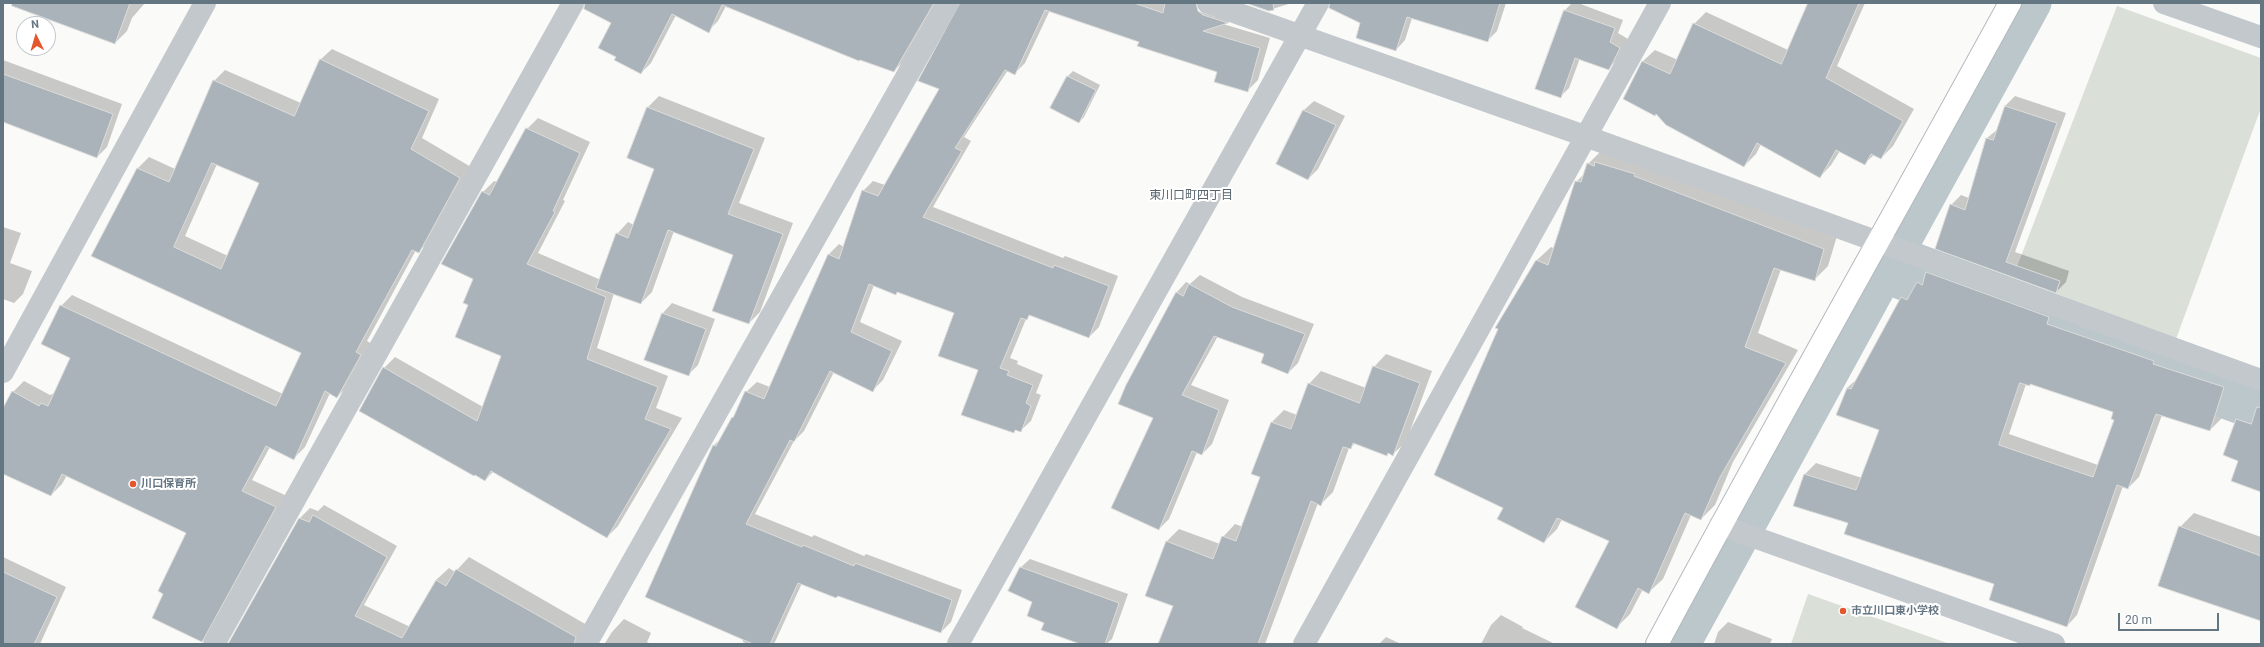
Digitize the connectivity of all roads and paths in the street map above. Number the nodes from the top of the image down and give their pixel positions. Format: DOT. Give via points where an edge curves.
graph roads {
  1 [pos="205,3"];
  2 [pos="573,3"];
  3 [pos="948,3"];
  4 [pos="1208,3"];
  5 [pos="1318,3"];
  6 [pos="1660,3"];
  7 [pos="2010,3"];
  8 [pos="2164,3"];
  9 [pos="1300,35"];
  10 [pos="2261,37"];
  11 [pos="1585,136"];
  12 [pos="1879,243"];
  13 [pos="3,372"];
  14 [pos="2261,380"];
  15 [pos="1720,525"];
  16 [pos="214,644"];
  17 [pos="586,644"];
  18 [pos="958,644"];
  19 [pos="1304,644"];
  20 [pos="1657,644"];
  21 [pos="2054,644"];
  1 -- 13 [label="street"];
  2 -- 16 [label="street"];
  3 -- 17 [label="street"];
  4 -- 9 [label="street"];
  5 -- 9 [label="street"];
  6 -- 11 [label="street"];
  7 -- 12 [label="street"];
  8 -- 10 [label="street"];
  9 -- 11 [label="street"];
  9 -- 18 [label="street"];
  11 -- 12 [label="street"];
  11 -- 19 [label="street"];
  12 -- 14 [label="street"];
  12 -- 15 [label="street"];
  15 -- 20 [label="street"];
  15 -- 21 [label="street"];
}
